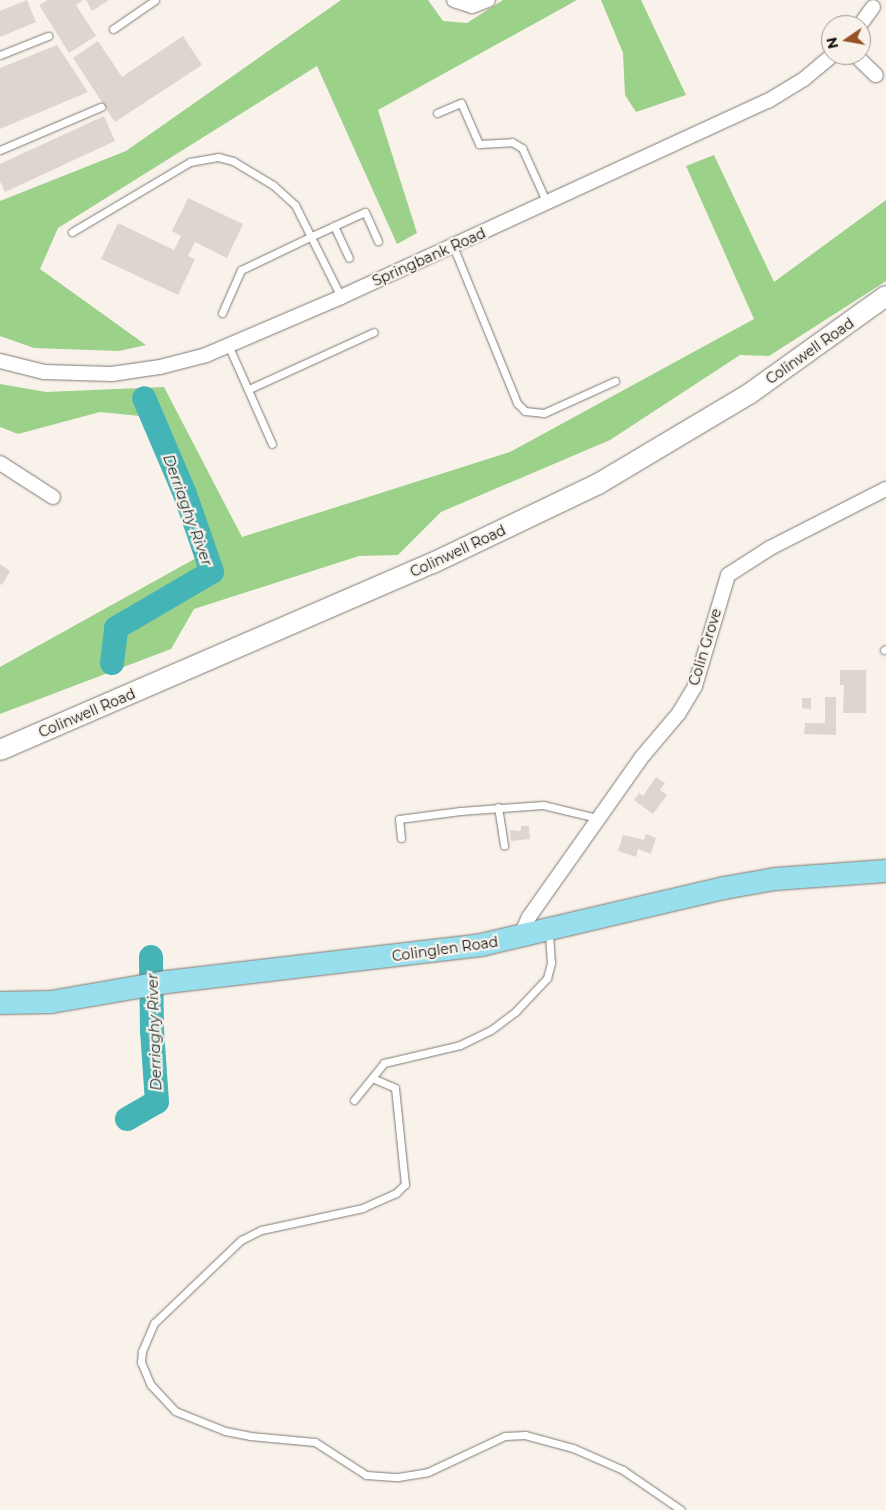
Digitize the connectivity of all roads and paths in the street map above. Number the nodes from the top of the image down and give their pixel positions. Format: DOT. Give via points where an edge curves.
graph roads {
  1 [pos="155,0"];
  2 [pos="454,0"];
  3 [pos="488,0"];
  4 [pos="873,8"];
  5 [pos="868,15"];
  6 [pos="113,29"];
  7 [pos="48,36"];
  8 [pos="0,55"];
  9 [pos="821,65"];
  10 [pos="866,65"];
  11 [pos="876,75"];
  12 [pos="101,107"];
  13 [pos="437,113"];
  14 [pos="0,150"];
  15 [pos="547,203"];
  16 [pos="334,226"];
  17 [pos="72,232"];
  18 [pos="312,236"];
  19 [pos="378,241"];
  20 [pos="453,246"];
  21 [pos="349,258"];
  22 [pos="886,296"];
  23 [pos="341,297"];
  24 [pos="222,312"];
  25 [pos="374,332"];
  26 [pos="229,347"];
  27 [pos="0,361"];
  28 [pos="615,381"];
  29 [pos="249,389"];
  30 [pos="272,444"];
  31 [pos="0,462"];
  32 [pos="886,490"];
  33 [pos="53,497"];
  34 [pos="0,750"];
  35 [pos="498,807"];
  36 [pos="597,818"];
  37 [pos="401,838"];
  38 [pos="504,846"];
  39 [pos="886,871"];
  40 [pos="549,931"];
  41 [pos="526,937"];
  42 [pos="0,1003"];
  43 [pos="372,1078"];
  44 [pos="354,1100"];
  45 [pos="681,1510"];
  1 -- 6 [label="lane"];
  2 -- 3 [label="street" via="472,6"];
  4 -- 5 [label="street"];
  7 -- 8 [label="lane"];
  9 -- 15 [label="street, Springbank Road" via="768,101"];
  10 -- 11 [label="street"];
  12 -- 14 [label="lane"];
  13 -- 15 [label="lane" via="461,103 479,144 512,142 522,148"];
  15 -- 20 [label="street, Springbank Road"];
  16 -- 18 [label="lane"];
  16 -- 19 [label="lane" via="365,212"];
  16 -- 21 [label="lane"];
  17 -- 18 [label="lane" via="190,162 218,158 249,169 279,190 294,205"];
  18 -- 23 [label="lane"];
  18 -- 24 [label="lane" via="241,270"];
  20 -- 23 [label="street, Springbank Road"];
  20 -- 28 [label="lane" via="517,403 525,410 544,413"];
  22 -- 34 [label="street, Colinwell Road" via="749,394 598,484 432,563"];
  23 -- 26 [label="street, Springbank Road"];
  25 -- 29 [label="lane"];
  26 -- 27 [label="street, Springbank Road" via="160,367 112,374 44,372"];
  26 -- 29 [label="lane"];
  29 -- 30 [label="lane"];
  31 -- 33 [label="street"];
  32 -- 36 [label="street, Colin Grove" via="770,548 728,575 695,686 679,713 640,758"];
  35 -- 36 [label="lane" via="543,805"];
  35 -- 37 [label="lane" via="399,819"];
  35 -- 38 [label="lane"];
  36 -- 41 [label="street, Colin Grove" via="529,917 524,928"];
  39 -- 40 [label="main road, Colinglen Road" via="775,879 724,888"];
  40 -- 41 [label="main road, Colinglen Road"];
  40 -- 43 [label="lane" via="552,946 547,978 515,1012 491,1030 460,1045 384,1063"];
  41 -- 42 [label="main road, Colinglen Road" via="435,951 167,982 51,1002"];
  43 -- 44 [label="lane"];
  43 -- 45 [label="lane" via="395,1088 405,1184 396,1193 363,1208 261,1230 241,1240 154,1323 141,1356 151,1385 175,1411 225,1431 315,1442 366,1475 398,1476 428,1472 505,1436 525,1435 573,1448 623,1470"];
}
